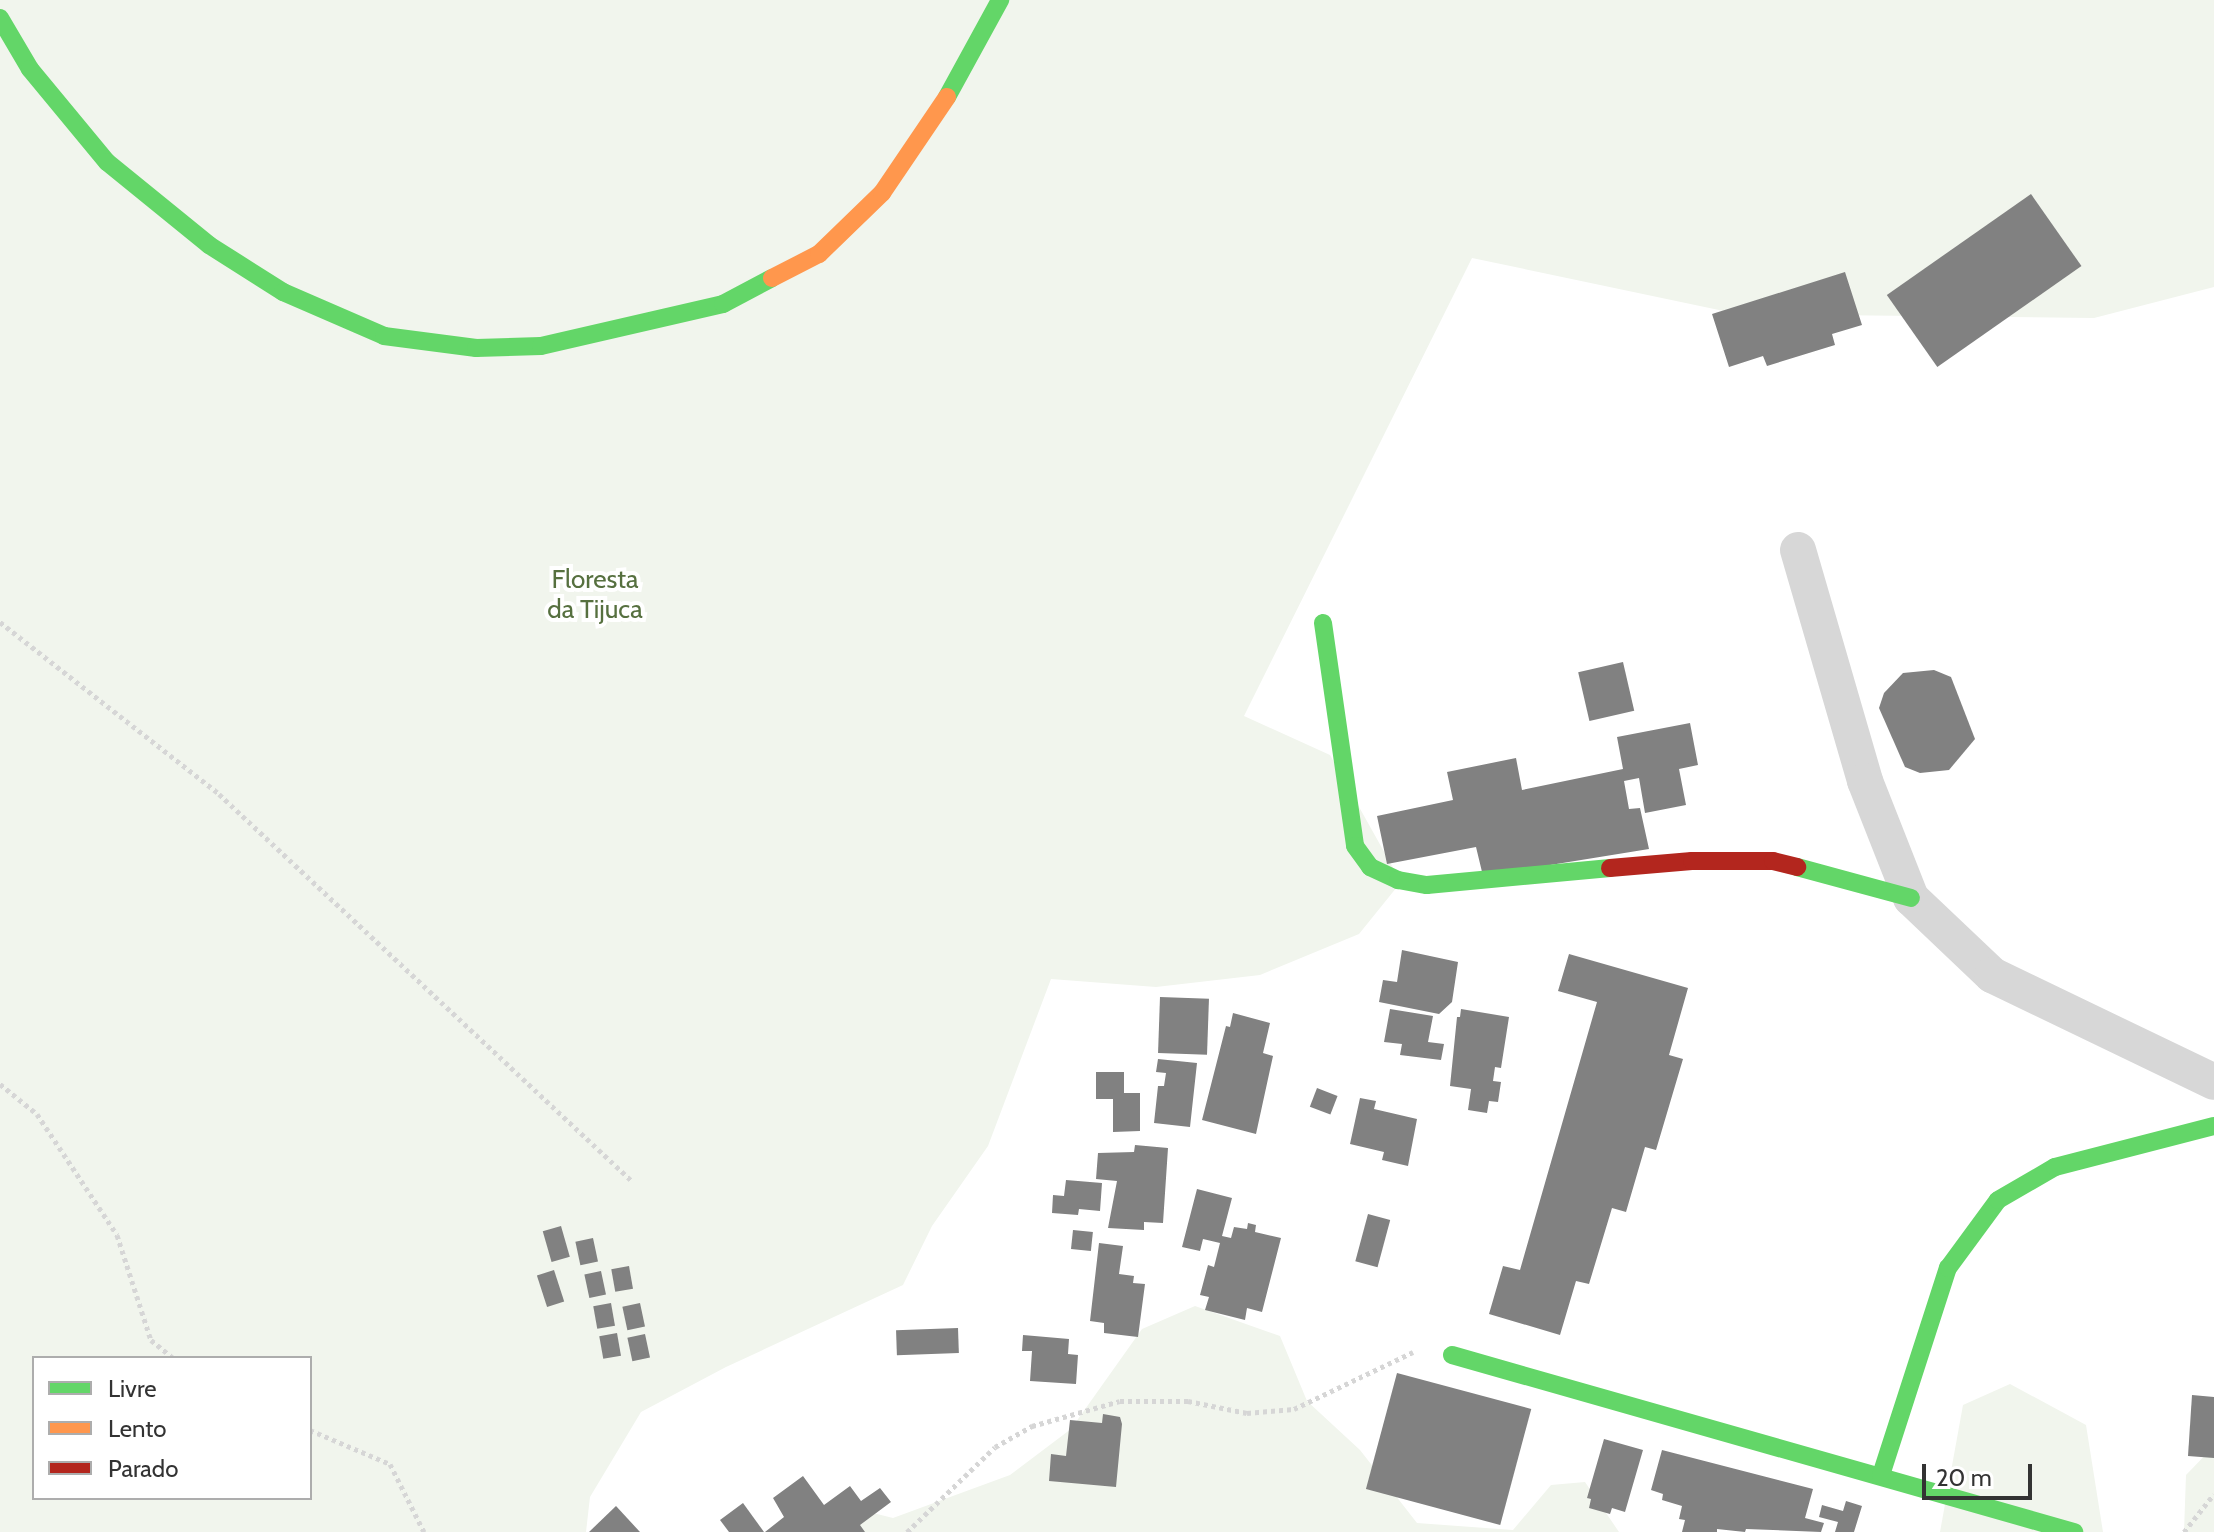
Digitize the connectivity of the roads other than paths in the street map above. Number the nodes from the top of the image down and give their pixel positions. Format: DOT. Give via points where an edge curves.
graph roads {
  1 [pos="1000,0"];
  2 [pos="0,18"];
  3 [pos="1798,550"];
  4 [pos="1323,623"];
  5 [pos="1911,898"];
  6 [pos="2214,1082"];
  7 [pos="2214,1126"];
  8 [pos="1452,1355"];
  9 [pos="1881,1475"];
  10 [pos="2074,1532"];
  1 -- 2 [label="street" via="936,118 891,181 819,254 723,304 541,346 476,348 384,336 283,292 209,245 107,162 30,69"];
  3 -- 5 [label="street" via="1865,781"];
  4 -- 5 [label="street" via="1355,846 1370,867 1427,885 1692,861 1773,861"];
  5 -- 6 [label="street" via="1992,975"];
  7 -- 9 [label="street" via="2055,1167 1998,1200 1948,1268"];
  8 -- 9 [label="street"];
  9 -- 10 [label="street"];
}
